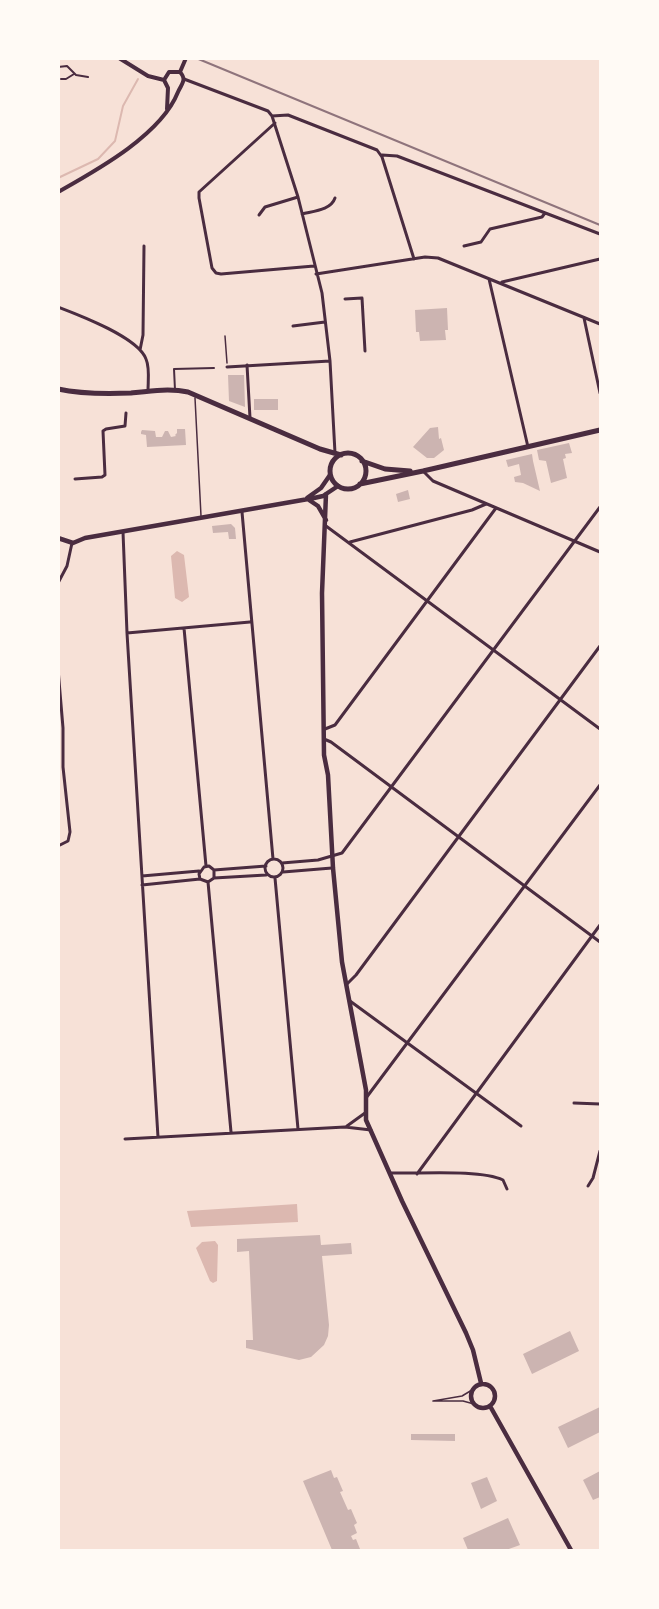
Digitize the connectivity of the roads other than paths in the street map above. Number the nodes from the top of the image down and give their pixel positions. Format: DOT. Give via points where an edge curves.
graph roads {
  1 [pos="119,58"];
  2 [pos="186,58"];
  3 [pos="58,67"];
  4 [pos="180,72"];
  5 [pos="74,74"];
  6 [pos="88,77"];
  7 [pos="61,79"];
  8 [pos="164,80"];
  9 [pos="184,80"];
  10 [pos="168,88"];
  11 [pos="180,88"];
  12 [pos="167,110"];
  13 [pos="272,116"];
  14 [pos="275,123"];
  15 [pos="382,155"];
  16 [pos="58,192"];
  17 [pos="298,197"];
  18 [pos="335,198"];
  19 [pos="545,213"];
  20 [pos="302,214"];
  21 [pos="259,215"];
  22 [pos="600,234"];
  23 [pos="144,246"];
  24 [pos="464,246"];
  25 [pos="414,259"];
  26 [pos="600,259"];
  27 [pos="314,266"];
  28 [pos="316,274"];
  29 [pos="489,278"];
  30 [pos="500,283"];
  31 [pos="345,299"];
  32 [pos="58,307"];
  33 [pos="583,317"];
  34 [pos="325,322"];
  35 [pos="600,324"];
  36 [pos="293,326"];
  37 [pos="140,350"];
  38 [pos="365,351"];
  39 [pos="330,361"];
  40 [pos="247,366"];
  41 [pos="220,367"];
  42 [pos="227,367"];
  43 [pos="214,368"];
  44 [pos="58,388"];
  45 [pos="175,390"];
  46 [pos="148,392"];
  47 [pos="125,393"];
  48 [pos="600,393"];
  49 [pos="195,394"];
  50 [pos="125,400"];
  51 [pos="126,413"];
  52 [pos="250,418"];
  53 [pos="600,430"];
  54 [pos="528,447"];
  55 [pos="338,454"];
  56 [pos="362,461"];
  57 [pos="423,471"];
  58 [pos="330,475"];
  59 [pos="75,479"];
  60 [pos="360,484"];
  61 [pos="338,486"];
  62 [pos="326,494"];
  63 [pos="306,498"];
  64 [pos="486,504"];
  65 [pos="600,507"];
  66 [pos="496,508"];
  67 [pos="242,510"];
  68 [pos="201,518"];
  69 [pos="326,523"];
  70 [pos="123,532"];
  71 [pos="58,538"];
  72 [pos="575,541"];
  73 [pos="72,543"];
  74 [pos="349,543"];
  75 [pos="600,552"];
  76 [pos="58,583"];
  77 [pos="426,601"];
  78 [pos="251,622"];
  79 [pos="184,628"];
  80 [pos="127,633"];
  81 [pos="600,646"];
  82 [pos="492,650"];
  83 [pos="58,669"];
  84 [pos="561,700"];
  85 [pos="600,729"];
  86 [pos="323,730"];
  87 [pos="323,739"];
  88 [pos="600,785"];
  89 [pos="392,787"];
  90 [pos="459,837"];
  91 [pos="58,846"];
  92 [pos="333,856"];
  93 [pos="273,859"];
  94 [pos="282,863"];
  95 [pos="206,866"];
  96 [pos="266,866"];
  97 [pos="333,868"];
  98 [pos="214,870"];
  99 [pos="200,871"];
  100 [pos="283,872"];
  101 [pos="268,875"];
  102 [pos="142,876"];
  103 [pos="214,878"];
  104 [pos="275,878"];
  105 [pos="200,879"];
  106 [pos="208,882"];
  107 [pos="142,885"];
  108 [pos="525,886"];
  109 [pos="600,925"];
  110 [pos="592,936"];
  111 [pos="600,942"];
  112 [pos="346,985"];
  113 [pos="348,1000"];
  114 [pos="409,1043"];
  115 [pos="477,1093"];
  116 [pos="366,1098"];
  117 [pos="574,1103"];
  118 [pos="600,1104"];
  119 [pos="365,1113"];
  120 [pos="521,1126"];
  121 [pos="345,1127"];
  122 [pos="298,1129"];
  123 [pos="371,1130"];
  124 [pos="231,1132"];
  125 [pos="158,1137"];
  126 [pos="125,1139"];
  127 [pos="600,1151"];
  128 [pos="390,1173"];
  129 [pos="417,1174"];
  130 [pos="588,1186"];
  131 [pos="507,1189"];
  132 [pos="482,1383"];
  133 [pos="472,1390"];
  134 [pos="474,1404"];
  135 [pos="490,1406"];
  136 [pos="571,1551"];
  1 -- 8 [label="street" via="148,76"];
  2 -- 4 [label="street"];
  3 -- 5 [label="street" via="69,67"];
  4 -- 8 [label="street" via="169,72"];
  4 -- 9 [label="street"];
  5 -- 6 [label="street"];
  5 -- 7 [label="street"];
  8 -- 10 [label="street"];
  9 -- 11 [label="street"];
  9 -- 13 [label="street" via="268,111"];
  10 -- 11 [label="street"];
  10 -- 12 [label="street"];
  11 -- 12 [label="street"];
  12 -- 16 [label="street" via="127,150"];
  13 -- 14 [label="street"];
  13 -- 15 [label="street" via="288,115 376,149"];
  14 -- 17 [label="street"];
  14 -- 27 [label="street" via="200,191 212,268 221,274"];
  15 -- 19 [label="street" via="397,156"];
  15 -- 25 [label="street"];
  17 -- 20 [label="street"];
  17 -- 21 [label="street" via="265,207"];
  18 -- 20 [label="street" via="330,206"];
  19 -- 22 [label="street"];
  19 -- 24 [label="street" via="542,217 490,229 481,242"];
  20 -- 27 [label="street"];
  23 -- 37 [label="street"];
  25 -- 28 [label="street"];
  25 -- 29 [label="street" via="441,259"];
  26 -- 30 [label="street"];
  27 -- 28 [label="street"];
  28 -- 34 [label="street"];
  29 -- 30 [label="street"];
  29 -- 54 [label="street"];
  30 -- 33 [label="street"];
  31 -- 38 [label="street" via="362,298"];
  32 -- 37 [label="street" via="102,325"];
  33 -- 35 [label="street"];
  33 -- 48 [label="street"];
  34 -- 36 [label="street"];
  34 -- 39 [label="street"];
  37 -- 46 [label="street" via="147,362"];
  39 -- 40 [label="street"];
  39 -- 55 [label="street"];
  40 -- 42 [label="street"];
  40 -- 52 [label="street"];
  41 -- 42 [label="street"];
  43 -- 45 [label="street" via="174,369"];
  44 -- 47 [label="main road"];
  45 -- 46 [label="main road"];
  45 -- 49 [label="main road"];
  46 -- 47 [label="main road"];
  47 -- 50 [label="street"];
  49 -- 52 [label="main road"];
  49 -- 68 [label="lane"];
  51 -- 59 [label="street" via="125,426 103,431 106,474"];
  52 -- 55 [label="main road"];
  53 -- 54 [label="main road"];
  54 -- 57 [label="main road"];
  55 -- 56 [label="main road" via="354,455"];
  55 -- 58 [label="main road"];
  56 -- 57 [label="main road" via="391,470"];
  56 -- 60 [label="main road" via="365,473"];
  57 -- 60 [label="main road"];
  57 -- 64 [label="street" via="433,481"];
  58 -- 61 [label="main road"];
  58 -- 63 [label="main road" via="321,488"];
  60 -- 61 [label="main road" via="350,489"];
  61 -- 62 [label="main road"];
  62 -- 63 [label="main road"];
  62 -- 69 [label="main road"];
  63 -- 67 [label="main road"];
  63 -- 69 [label="main road" via="315,502"];
  64 -- 66 [label="street"];
  64 -- 74 [label="street"];
  65 -- 72 [label="street"];
  66 -- 72 [label="street"];
  66 -- 77 [label="street"];
  67 -- 68 [label="main road"];
  67 -- 78 [label="street"];
  68 -- 70 [label="main road"];
  69 -- 74 [label="street"];
  69 -- 86 [label="main road"];
  70 -- 73 [label="main road"];
  70 -- 80 [label="street"];
  71 -- 73 [label="main road"];
  72 -- 75 [label="street"];
  72 -- 82 [label="street"];
  73 -- 76 [label="street"];
  74 -- 77 [label="street"];
  77 -- 82 [label="street"];
  77 -- 86 [label="street" via="334,725"];
  78 -- 79 [label="street"];
  78 -- 93 [label="street"];
  79 -- 80 [label="street"];
  79 -- 95 [label="street"];
  80 -- 102 [label="street"];
  81 -- 84 [label="street"];
  82 -- 84 [label="street"];
  82 -- 89 [label="street"];
  83 -- 91 [label="street" via="70,832 69,840"];
  84 -- 85 [label="street"];
  84 -- 90 [label="street"];
  86 -- 87 [label="main road"];
  87 -- 89 [label="street"];
  87 -- 92 [label="main road"];
  88 -- 108 [label="street"];
  89 -- 90 [label="street"];
  89 -- 92 [label="street" via="342,853"];
  90 -- 108 [label="street"];
  90 -- 112 [label="street"];
  92 -- 94 [label="street"];
  92 -- 97 [label="main road"];
  93 -- 94 [label="street"];
  93 -- 96 [label="street"];
  94 -- 100 [label="street"];
  95 -- 98 [label="street"];
  95 -- 99 [label="street"];
  96 -- 98 [label="street"];
  96 -- 101 [label="street"];
  97 -- 100 [label="street"];
  97 -- 112 [label="main road"];
  98 -- 103 [label="street"];
  99 -- 102 [label="street"];
  99 -- 105 [label="street"];
  100 -- 104 [label="street"];
  101 -- 103 [label="street"];
  101 -- 104 [label="street"];
  102 -- 107 [label="street"];
  103 -- 106 [label="street"];
  104 -- 122 [label="street"];
  105 -- 106 [label="street"];
  105 -- 107 [label="street"];
  106 -- 124 [label="street"];
  107 -- 125 [label="street"];
  108 -- 110 [label="street"];
  108 -- 114 [label="street"];
  109 -- 110 [label="street"];
  110 -- 111 [label="street"];
  110 -- 115 [label="street"];
  112 -- 113 [label="main road"];
  113 -- 114 [label="street"];
  113 -- 116 [label="main road"];
  114 -- 115 [label="street"];
  114 -- 116 [label="street"];
  115 -- 120 [label="street"];
  115 -- 129 [label="street"];
  116 -- 119 [label="main road"];
  117 -- 118 [label="street"];
  119 -- 121 [label="street"];
  119 -- 123 [label="main road"];
  121 -- 122 [label="street"];
  121 -- 123 [label="street"];
  122 -- 124 [label="street"];
  123 -- 128 [label="main road"];
  124 -- 125 [label="street"];
  125 -- 126 [label="street"];
  127 -- 130 [label="street"];
  128 -- 129 [label="street"];
  128 -- 132 [label="main road" via="473,1350"];
  129 -- 131 [label="street" via="496,1177 503,1180"];
  132 -- 133 [label="main road"];
  132 -- 135 [label="main road" via="495,1391"];
  133 -- 134 [label="main road"];
  133 -- 134 [label="lane" via="462,1396 432,1401"];
  134 -- 135 [label="main road"];
  135 -- 136 [label="main road"];
}
